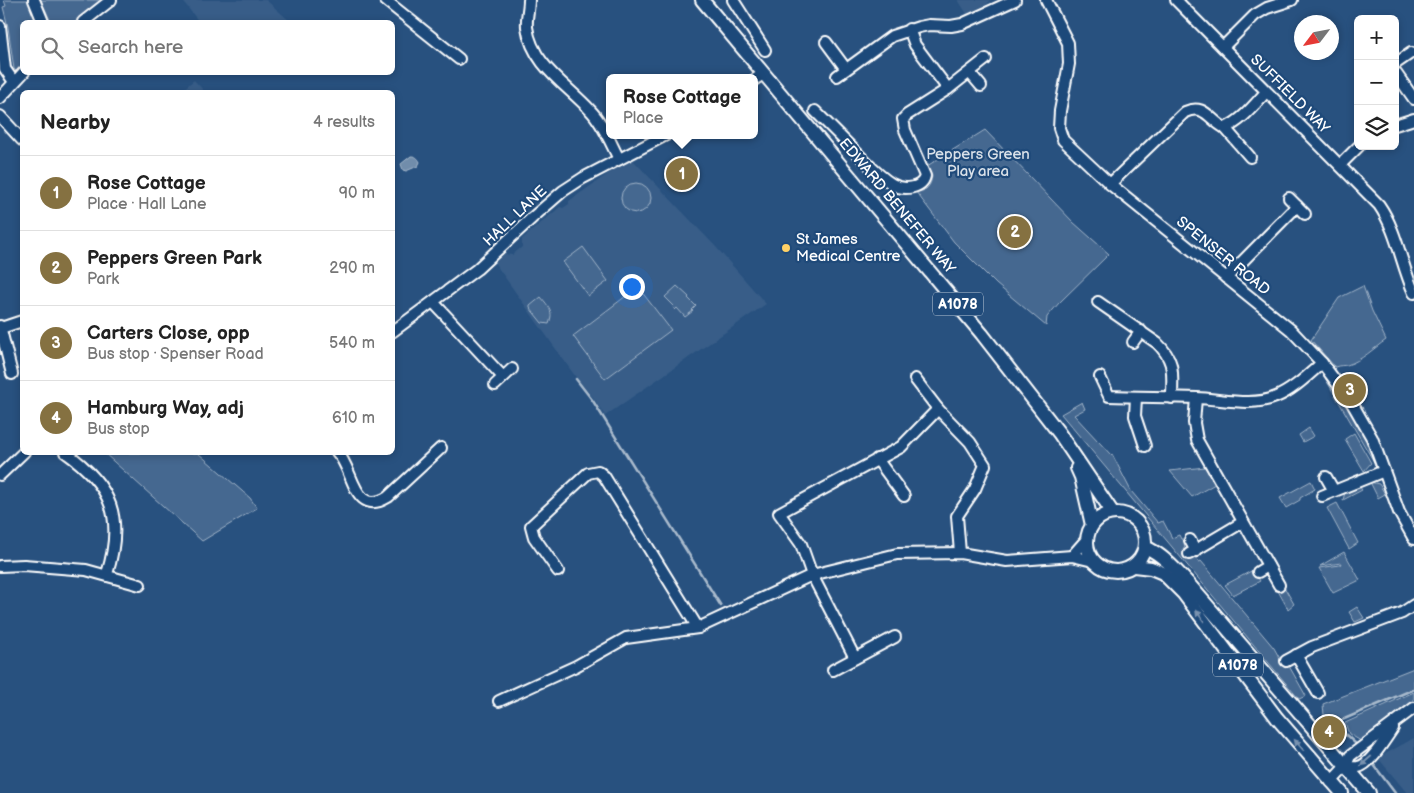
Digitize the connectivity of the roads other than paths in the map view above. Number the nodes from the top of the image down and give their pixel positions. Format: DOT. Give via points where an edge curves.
graph roads {
  1 [pos="34,0"];
  2 [pos="111,0"];
  3 [pos="385,0"];
  4 [pos="530,0"];
  5 [pos="702,0"];
  6 [pos="733,0"];
  7 [pos="1015,0"];
  8 [pos="1046,0"];
  9 [pos="1176,0"];
  10 [pos="1292,0"];
  11 [pos="1004,2"];
  12 [pos="42,20"];
  13 [pos="86,20"];
  14 [pos="0,26"];
  15 [pos="909,29"];
  16 [pos="826,42"];
  17 [pos="760,46"];
  18 [pos="1223,47"];
  19 [pos="1411,53"];
  20 [pos="459,59"];
  21 [pos="986,59"];
  22 [pos="1399,61"];
  23 [pos="846,70"];
  24 [pos="970,72"];
  25 [pos="756,74"];
  26 [pos="21,75"];
  27 [pos="837,76"];
  28 [pos="758,77"];
  29 [pos="1399,78"];
  30 [pos="14,82"];
  31 [pos="981,86"];
  32 [pos="948,89"];
  33 [pos="1266,92"];
  34 [pos="0,98"];
  35 [pos="1414,99"];
  36 [pos="815,111"];
  37 [pos="0,116"];
  38 [pos="1414,119"];
  39 [pos="1399,124"];
  40 [pos="1226,128"];
  41 [pos="606,136"];
  42 [pos="20,138"];
  43 [pos="608,139"];
  44 [pos="658,139"];
  45 [pos="1355,150"];
  46 [pos="1250,157"];
  47 [pos="619,159"];
  48 [pos="1340,165"];
  49 [pos="1110,184"];
  50 [pos="1289,198"];
  51 [pos="1297,206"];
  52 [pos="1305,214"];
  53 [pos="1226,278"];
  54 [pos="1414,293"];
  55 [pos="433,302"];
  56 [pos="1098,302"];
  57 [pos="20,322"];
  58 [pos="0,327"];
  59 [pos="395,330"];
  60 [pos="1140,331"];
  61 [pos="1133,342"];
  62 [pos="1322,363"];
  63 [pos="512,369"];
  64 [pos="12,374"];
  65 [pos="504,377"];
  66 [pos="1100,377"];
  67 [pos="915,378"];
  68 [pos="494,385"];
  69 [pos="1098,395"];
  70 [pos="1109,396"];
  71 [pos="1136,397"];
  72 [pos="1172,398"];
  73 [pos="1196,398"];
  74 [pos="938,409"];
  75 [pos="1059,432"];
  76 [pos="1145,446"];
  77 [pos="440,448"];
  78 [pos="21,455"];
  79 [pos="69,455"];
  80 [pos="339,455"];
  81 [pos="877,459"];
  82 [pos="1384,471"];
  83 [pos="0,475"];
  84 [pos="1326,477"];
  85 [pos="1334,490"];
  86 [pos="904,496"];
  87 [pos="1322,496"];
  88 [pos="1113,513"];
  89 [pos="1243,522"];
  90 [pos="1092,525"];
  91 [pos="1413,536"];
  92 [pos="1087,539"];
  93 [pos="1190,540"];
  94 [pos="1145,547"];
  95 [pos="960,554"];
  96 [pos="1072,556"];
  97 [pos="1093,561"];
  98 [pos="0,566"];
  99 [pos="1134,566"];
  100 [pos="1268,566"];
  101 [pos="558,571"];
  102 [pos="1258,572"];
  103 [pos="107,574"];
  104 [pos="812,575"];
  105 [pos="140,585"];
  106 [pos="1279,585"];
  107 [pos="1414,606"];
  108 [pos="698,628"];
  109 [pos="895,637"];
  110 [pos="1296,655"];
  111 [pos="855,658"];
  112 [pos="1286,661"];
  113 [pos="833,670"];
  114 [pos="1318,693"];
  115 [pos="499,701"];
  116 [pos="1414,708"];
  117 [pos="1399,719"];
  118 [pos="1346,766"];
  119 [pos="1331,782"];
  120 [pos="1342,793"];
  121 [pos="1369,793"];
  1 -- 12 [label="street"];
  2 -- 13 [label="street"];
  3 -- 20 [label="street"];
  4 -- 41 [label="street" via="527,25 537,55 545,67 594,114"];
  5 -- 25 [label="main road, A1078"];
  6 -- 17 [label="street"];
  7 -- 11 [label="street"];
  8 -- 49 [label="street, SPENSER ROAD" via="1068,43 1069,64 1059,128 1063,140"];
  9 -- 18 [label="street, SUFFIELD WAY"];
  10 -- 18 [label="street" via="1255,15"];
  11 -- 15 [label="street" via="962,24"];
  14 -- 30 [label="street" via="5,69"];
  15 -- 23 [label="street" via="892,36"];
  15 -- 32 [label="street" via="915,45"];
  16 -- 23 [label="street"];
  18 -- 33 [label="street, SUFFIELD WAY"];
  19 -- 22 [label="street"];
  21 -- 24 [label="street"];
  23 -- 27 [label="street"];
  24 -- 31 [label="street"];
  24 -- 32 [label="street"];
  26 -- 30 [label="street"];
  28 -- 75 [label="main road, EDWARD BENEFER WAY / A1078" via="973,323"];
  29 -- 35 [label="street"];
  30 -- 34 [label="street"];
  32 -- 36 [label="street" via="903,119 925,176 913,187 896,186 879,174"];
  33 -- 40 [label="street" via="1241,118"];
  33 -- 48 [label="street, SUFFIELD WAY"];
  37 -- 42 [label="street"];
  38 -- 39 [label="street"];
  40 -- 46 [label="street"];
  40 -- 49 [label="street" via="1203,110 1192,108"];
  43 -- 47 [label="street"];
  44 -- 47 [label="street, HALL LANE"];
  45 -- 48 [label="street"];
  47 -- 55 [label="street, HALL LANE" via="563,191 490,258"];
  48 -- 54 [label="street, SUFFIELD WAY" via="1385,214"];
  49 -- 53 [label="street, SPENSER ROAD"];
  50 -- 51 [label="street"];
  51 -- 52 [label="street"];
  51 -- 53 [label="street"];
  53 -- 62 [label="street, SPENSER ROAD" via="1290,330"];
  55 -- 59 [label="street, HALL LANE"];
  55 -- 65 [label="street"];
  56 -- 60 [label="street"];
  57 -- 58 [label="street"];
  58 -- 64 [label="street"];
  60 -- 61 [label="street"];
  60 -- 72 [label="street" via="1164,349 1172,362"];
  62 -- 73 [label="street" via="1286,392 1265,401"];
  62 -- 82 [label="street, SPENSER ROAD" via="1363,421"];
  63 -- 65 [label="street"];
  65 -- 68 [label="street"];
  66 -- 70 [label="street"];
  67 -- 74 [label="street"];
  69 -- 70 [label="street"];
  70 -- 71 [label="street"];
  71 -- 72 [label="street"];
  71 -- 76 [label="street" via="1135,416"];
  72 -- 73 [label="street"];
  73 -- 89 [label="street" via="1194,422 1197,440"];
  74 -- 81 [label="street" via="901,447"];
  74 -- 95 [label="street" via="970,442 985,465 976,489 957,516"];
  75 -- 88 [label="main road, EDWARD BENEFER WAY / A1078"];
  75 -- 90 [label="main road, EDWARD BENEFER WAY / A1078" via="1081,477"];
  77 -- 80 [label="street" via="388,497 377,502 370,502 358,494"];
  78 -- 83 [label="street"];
  79 -- 103 [label="street" via="92,474 113,512 116,532"];
  81 -- 86 [label="street"];
  81 -- 104 [label="street" via="778,512 801,544"];
  82 -- 85 [label="street"];
  82 -- 91 [label="street, SPENSER ROAD" via="1399,512"];
  84 -- 85 [label="street"];
  85 -- 87 [label="street"];
  88 -- 90 [label="main road" via="1104,515"];
  88 -- 94 [label="main road" via="1122,513 1137,522 1143,529"];
  89 -- 93 [label="street" via="1192,553"];
  89 -- 100 [label="street"];
  90 -- 92 [label="main road"];
  92 -- 96 [label="street"];
  92 -- 97 [label="main road"];
  94 -- 99 [label="main road" via="1141,559"];
  94 -- 118 [label="main road, A1078" via="1170,564 1187,582"];
  95 -- 96 [label="street" via="1006,561"];
  95 -- 104 [label="street" via="898,554"];
  96 -- 97 [label="street"];
  97 -- 99 [label="main road, A1078" via="1114,572"];
  98 -- 103 [label="street" via="47,566"];
  119 -- 99 [label="main road, A1078, one-way" via="1277,718 1183,593 1162,573"];
  100 -- 102 [label="street"];
  100 -- 106 [label="street"];
  101 -- 108 [label="street" via="534,537 531,526 588,473 598,471"];
  103 -- 105 [label="street"];
  104 -- 108 [label="street"];
  104 -- 111 [label="street"];
  107 -- 110 [label="street"];
  108 -- 115 [label="street" via="626,638 576,666"];
  109 -- 111 [label="street"];
  110 -- 112 [label="street"];
  110 -- 114 [label="street"];
  111 -- 113 [label="street"];
  116 -- 117 [label="street"];
  117 -- 118 [label="street" via="1350,756"];
  117 -- 118 [label="street, one-way" via="1382,745 1363,765 1357,768"];
  118 -- 119 [label="street"];
  118 -- 121 [label="main road, A1078"];
  119 -- 120 [label="main road, A1078"];
}
